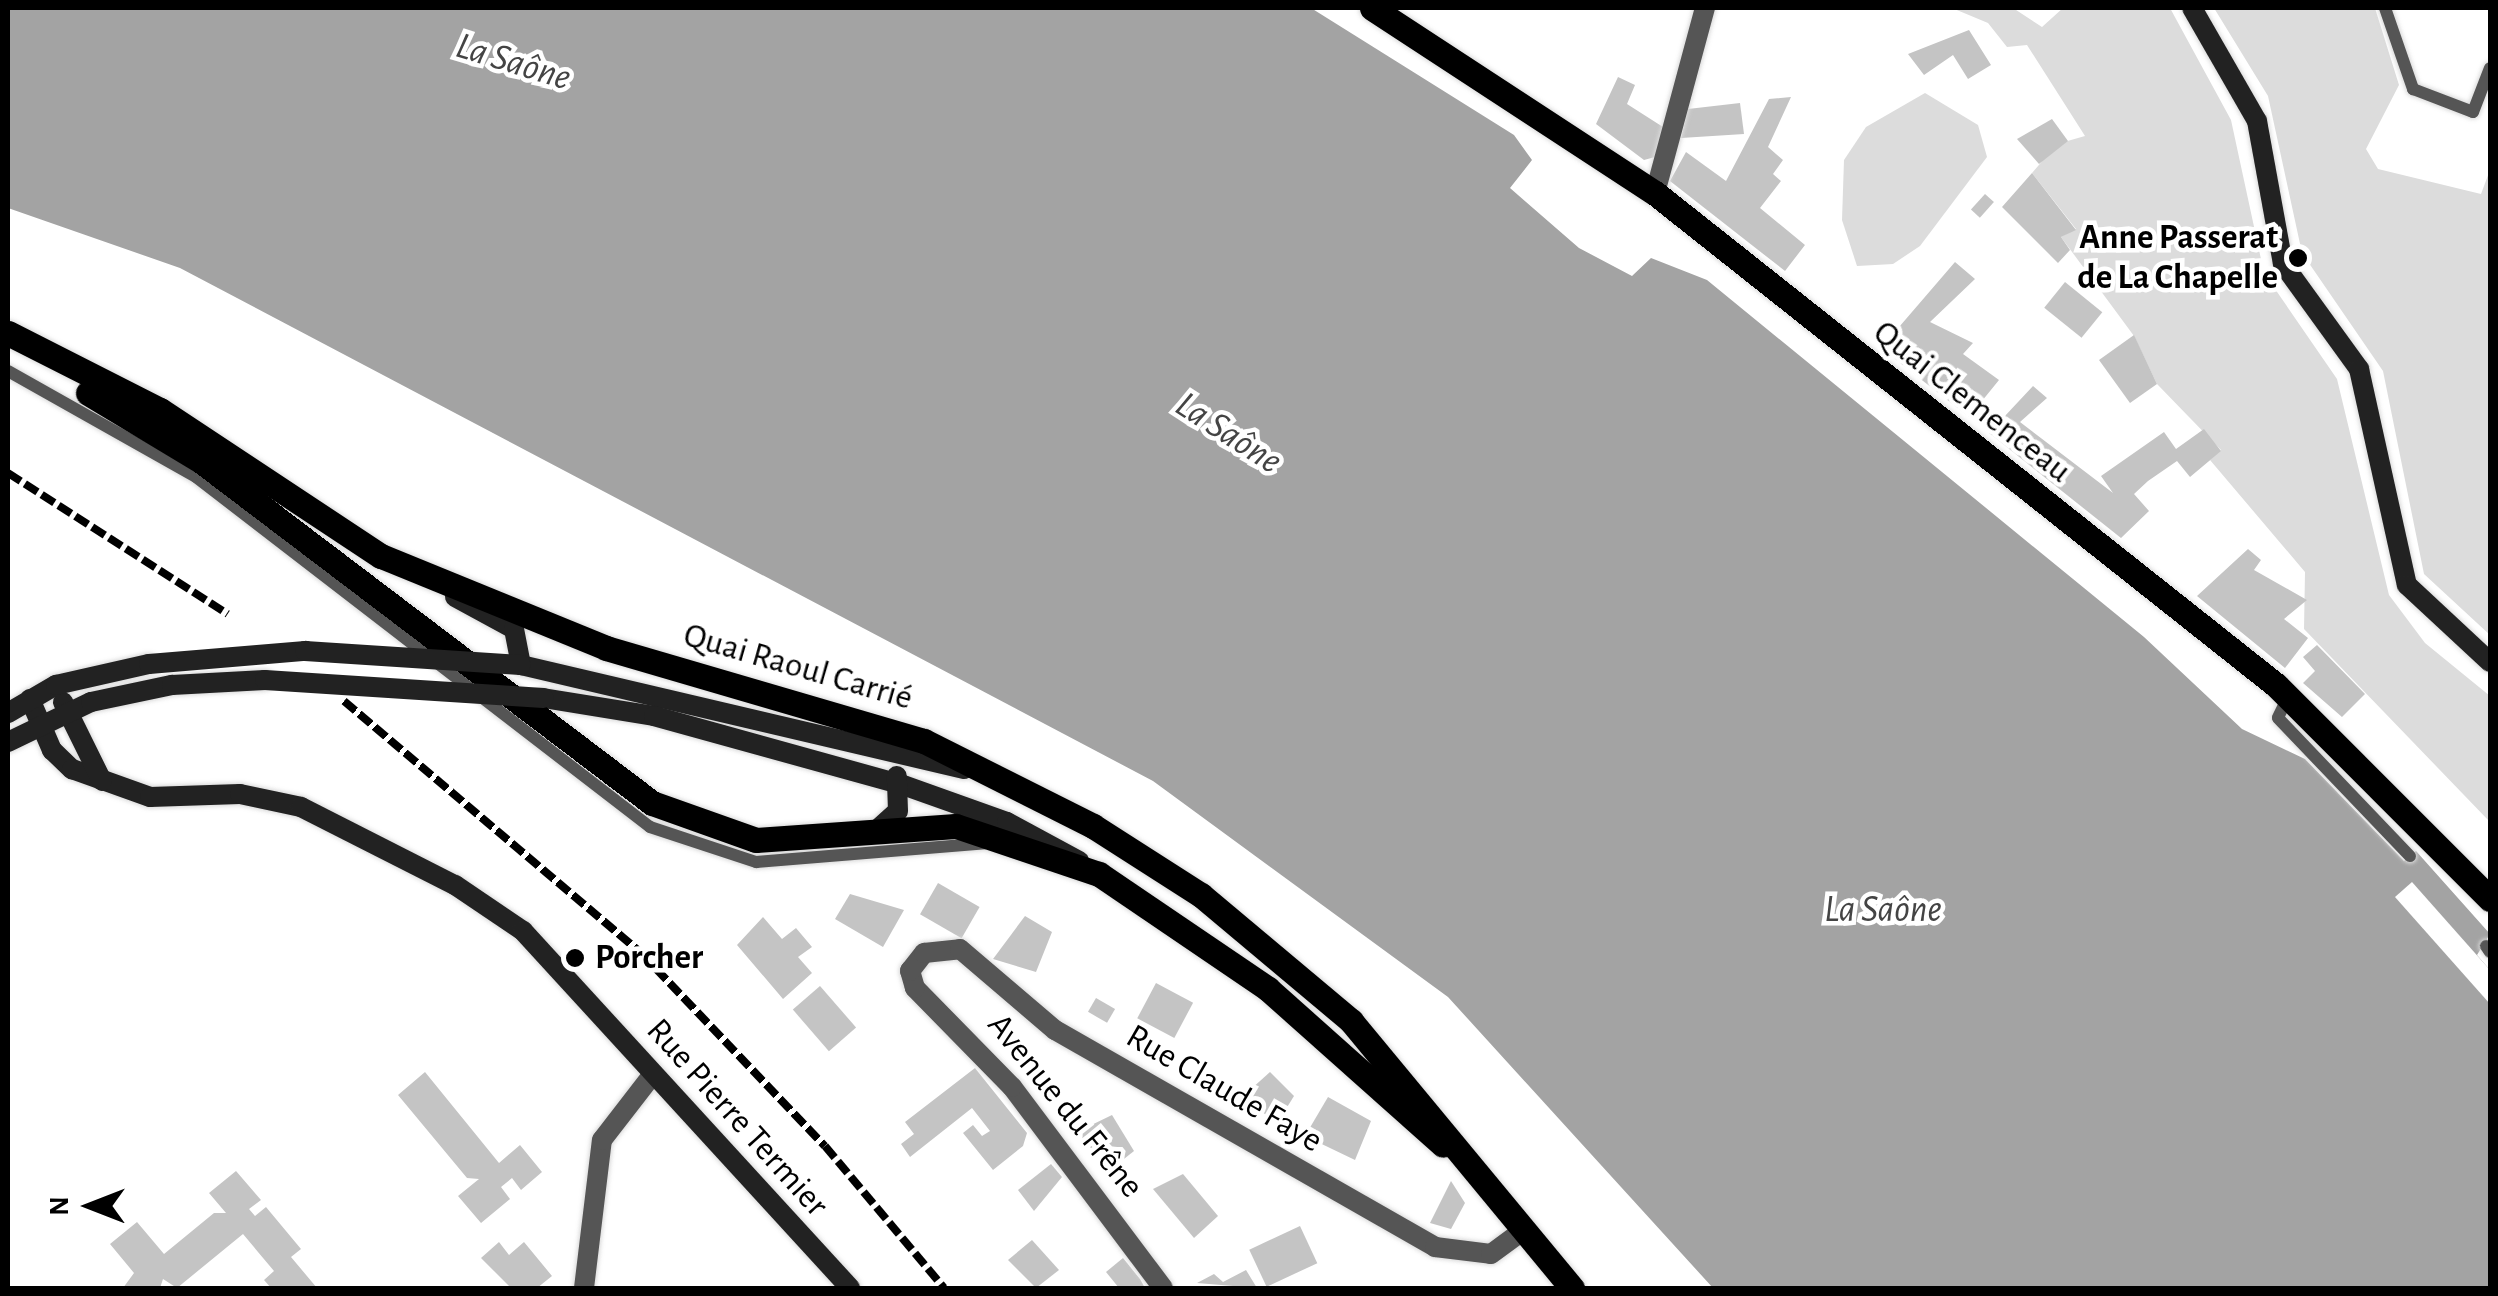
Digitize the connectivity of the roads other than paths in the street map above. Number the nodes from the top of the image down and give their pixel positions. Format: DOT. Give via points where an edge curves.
graph roads {
  1 [pos="1372,8"];
  2 [pos="1704,8"];
  3 [pos="2192,8"];
  4 [pos="2385,8"];
  5 [pos="2490,68"];
  6 [pos="1655,194"];
  7 [pos="8,334"];
  8 [pos="8,353"];
  9 [pos="8,371"];
  10 [pos="381,556"];
  11 [pos="2490,662"];
  12 [pos="521,665"];
  13 [pos="56,685"];
  14 [pos="452,686"];
  15 [pos="2289,695"];
  16 [pos="30,698"];
  17 [pos="67,711"];
  18 [pos="8,713"];
  19 [pos="39,722"];
  20 [pos="830,737"];
  21 [pos="8,742"];
  22 [pos="1000,778"];
  23 [pos="102,781"];
  24 [pos="902,784"];
  25 [pos="879,828"];
  26 [pos="1003,842"];
  27 [pos="2410,856"];
  28 [pos="1099,874"];
  29 [pos="2490,899"];
  30 [pos="910,971"];
  31 [pos="653,1074"];
  32 [pos="1487,1185"];
  33 [pos="1525,1229"];
  34 [pos="584,1288"];
  35 [pos="850,1288"];
  36 [pos="1163,1288"];
  37 [pos="1572,1288"];
  1 -- 6 [label="main road, Quai Clemenceau"];
  2 -- 6 [label="street"];
  3 -- 11 [label="street" via="2257,120 2283,264 2359,369 2407,585"];
  4 -- 5 [label="lane" via="2413,89 2474,112"];
  6 -- 15 [label="main road, Quai Clemenceau"];
  7 -- 10 [label="main road, Quai Raoul Carrié" via="160,410"];
  8 -- 25 [label="main road, Quai Raoul Carrié" via="201,461 652,804 756,840"];
  9 -- 26 [label="lane, Quai Raoul Carrié" via="196,476 650,827 756,862"];
  10 -- 12 [label="street" via="514,629"];
  10 -- 22 [label="main road, Quai Raoul Carrié" via="606,648 842,712"];
  12 -- 13 [label="street, bridge" via="305,652 149,664"];
  12 -- 14 [label="street" via="512,677"];
  12 -- 20 [label="street"];
  13 -- 16 [label="street"];
  13 -- 17 [label="street"];
  14 -- 17 [label="street, bridge" via="172,684"];
  14 -- 24 [label="street, bridge" via="654,716"];
  15 -- 27 [label="lane" via="2278,718"];
  15 -- 29 [label="main road, Quai Clemenceau"];
  16 -- 18 [label="street"];
  16 -- 19 [label="street, Rue Pierre Termier"];
  17 -- 19 [label="street"];
  17 -- 23 [label="street"];
  19 -- 21 [label="street"];
  19 -- 23 [label="street, Rue Pierre Termier" via="52,750"];
  20 -- 22 [label="street"];
  20 -- 24 [label="street" via="889,760"];
  22 -- 32 [label="main road, Quai Raoul Carrié" via="1201,895 1286,961 1419,1092"];
  23 -- 31 [label="street, Rue Pierre Termier" via="176,801 240,794 286,802 455,885 523,931"];
  24 -- 25 [label="street" via="898,811"];
  24 -- 28 [label="street" via="1007,822"];
  25 -- 26 [label="main road, Quai Raoul Carrié" via="956,826"];
  26 -- 28 [label="main road, Quai Raoul Carrié"];
  28 -- 32 [label="main road, Quai Raoul Carrié" via="1268,989"];
  30 -- 33 [label="street, Rue Claude Faye" via="940,946 960,949 1056,1030 1436,1247 1491,1254"];
  30 -- 36 [label="street, Avenue du Frêne" via="915,988 1012,1087"];
  31 -- 34 [label="street" via="602,1140"];
  31 -- 35 [label="street, Rue Pierre Termier"];
  32 -- 33 [label="main road, Quai Raoul Carrié"];
  33 -- 37 [label="main road, Quai Raoul Carrié"];
}
